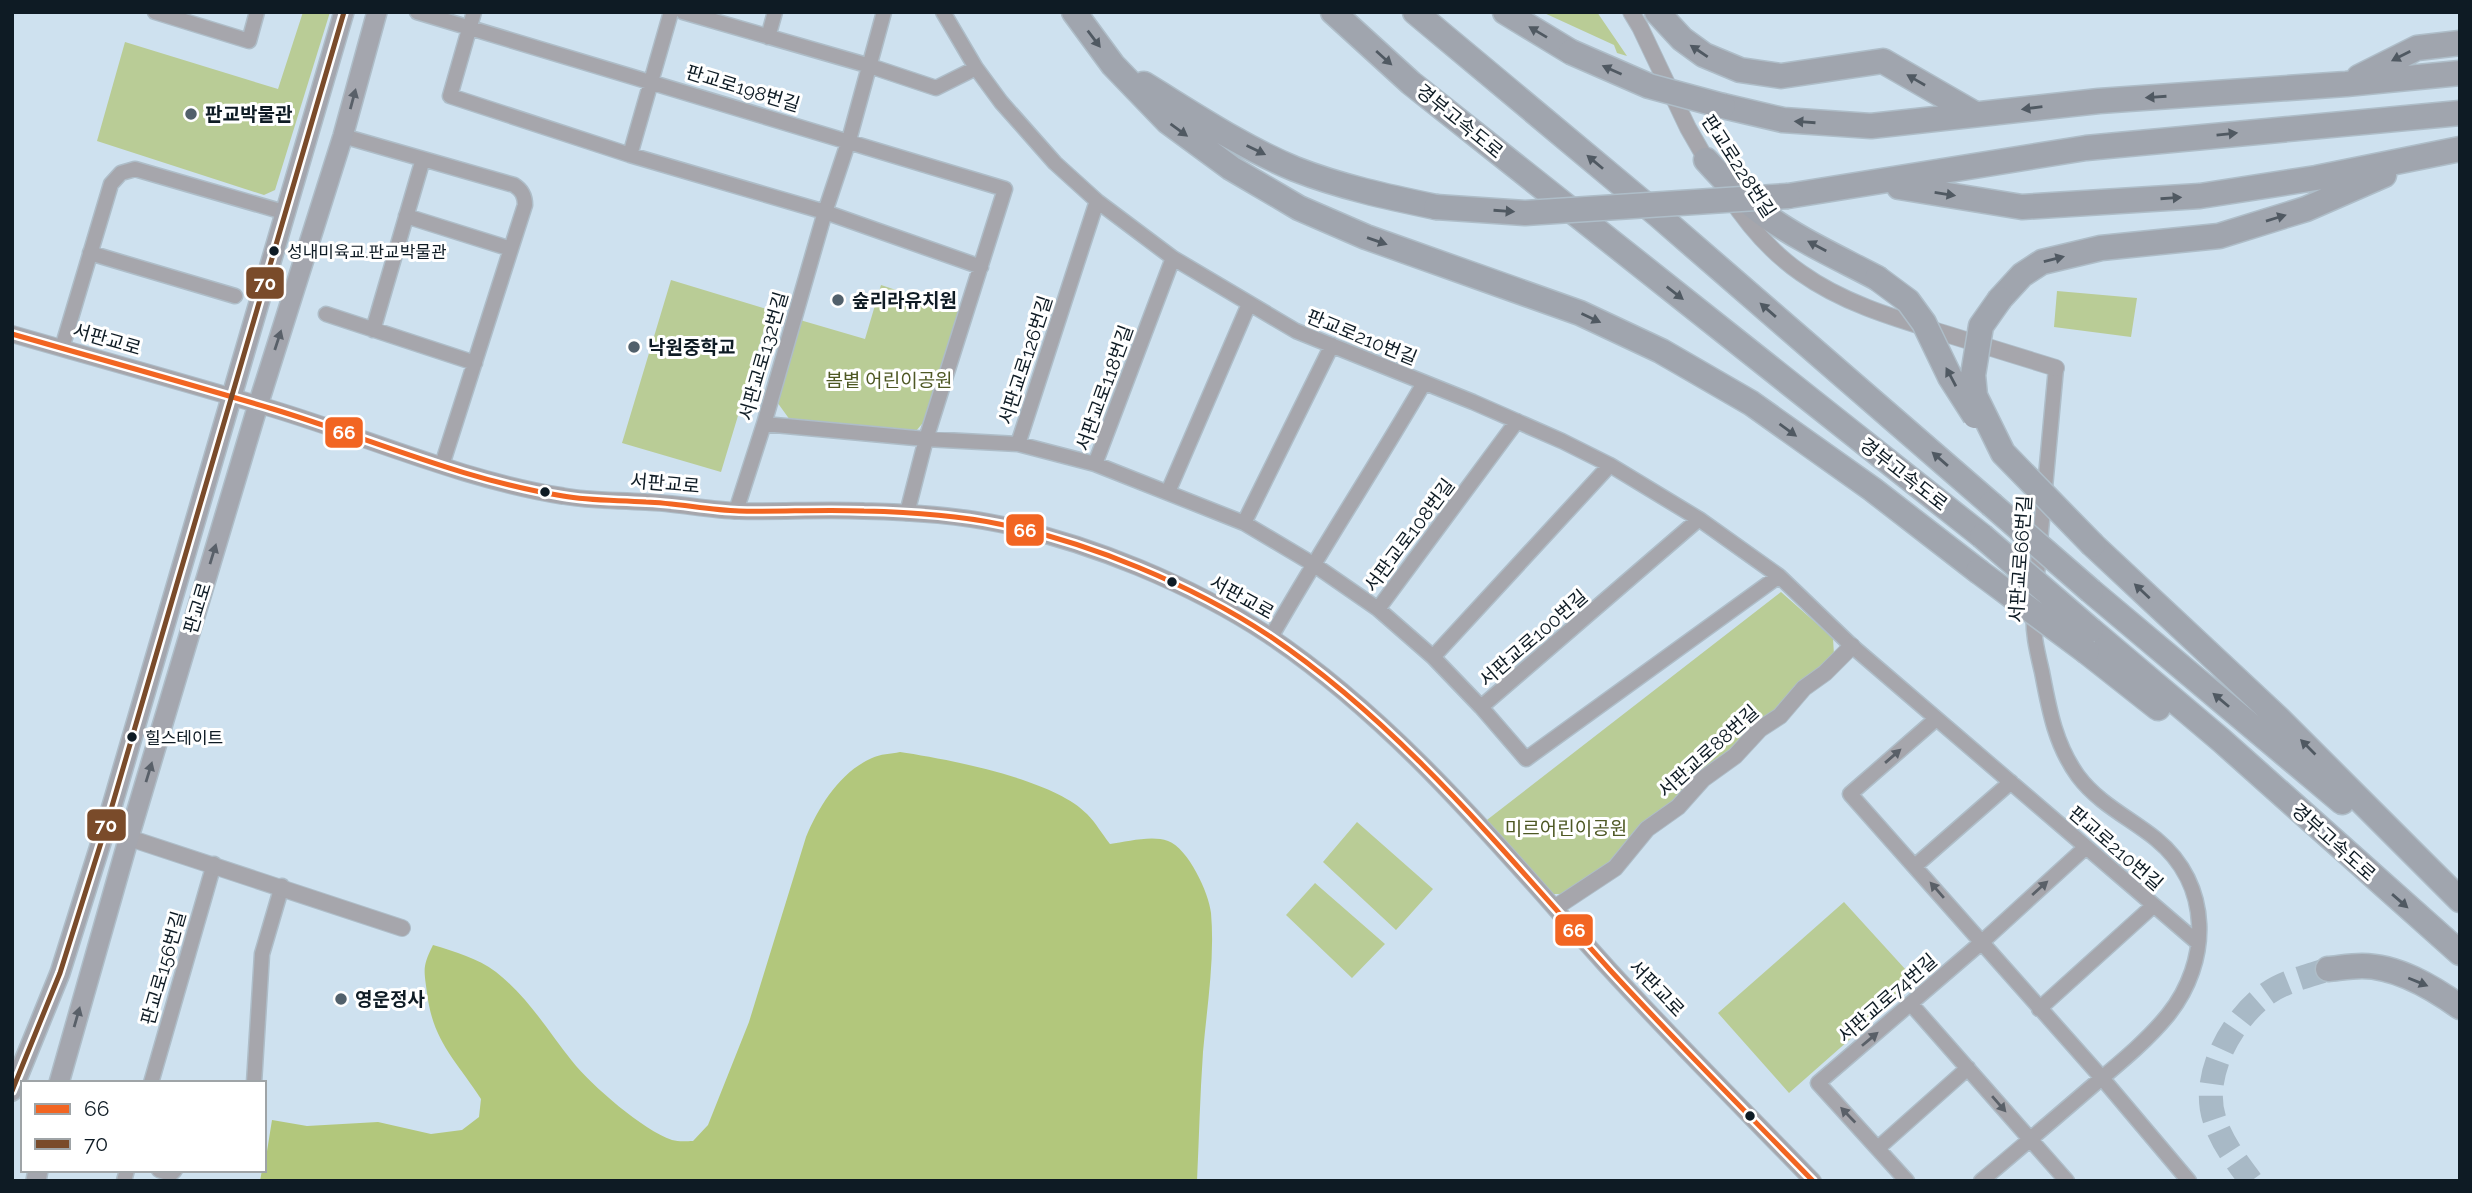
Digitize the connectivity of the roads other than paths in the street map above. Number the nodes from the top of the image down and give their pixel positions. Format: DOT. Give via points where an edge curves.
graph roads {
  1 [pos="155,12"];
  2 [pos="257,12"];
  3 [pos="344,12"];
  4 [pos="377,12"];
  5 [pos="417,12"];
  6 [pos="474,12"];
  7 [pos="671,12"];
  8 [pos="683,12"];
  9 [pos="775,12"];
  10 [pos="884,12"];
  11 [pos="943,12"];
  12 [pos="1074,12"];
  13 [pos="1333,12"];
  14 [pos="1415,12"];
  15 [pos="1505,12"];
  16 [pos="1631,12"];
  17 [pos="1657,12"];
  18 [pos="468,28"];
  19 [pos="768,37"];
  20 [pos="2460,43"];
  21 [pos="1114,65"];
  22 [pos="870,66"];
  23 [pos="976,68"];
  24 [pos="2454,74"];
  25 [pos="650,81"];
  26 [pos="2346,84"];
  27 [pos="1975,114"];
  28 [pos="2451,114"];
  29 [pos="343,136"];
  30 [pos="849,140"];
  31 [pos="2460,149"];
  32 [pos="2433,153"];
  33 [pos="630,155"];
  34 [pos="423,159"];
  35 [pos="1706,160"];
  36 [pos="1878,183"];
  37 [pos="1097,201"];
  38 [pos="825,212"];
  39 [pos="286,214"];
  40 [pos="406,216"];
  41 [pos="511,249"];
  42 [pos="90,253"];
  43 [pos="1173,258"];
  44 [pos="981,267"];
  45 [pos="235,296"];
  46 [pos="1249,304"];
  47 [pos="326,314"];
  48 [pos="373,330"];
  49 [pos="12,334"];
  50 [pos="1332,345"];
  51 [pos="61,348"];
  52 [pos="475,363"];
  53 [pos="2056,368"];
  54 [pos="1424,383"];
  55 [pos="231,397"];
  56 [pos="258,405"];
  57 [pos="1517,421"];
  58 [pos="764,424"];
  59 [pos="926,439"];
  60 [pos="1018,444"];
  61 [pos="2003,453"];
  62 [pos="1096,464"];
  63 [pos="442,465"];
  64 [pos="1610,465"];
  65 [pos="1168,492"];
  66 [pos="736,511"];
  67 [pos="907,513"];
  68 [pos="1699,519"];
  69 [pos="1244,523"];
  70 [pos="1312,564"];
  71 [pos="1779,576"];
  72 [pos="1378,609"];
  73 [pos="1271,637"];
  74 [pos="2089,641"];
  75 [pos="1852,646"];
  76 [pos="1433,657"];
  77 [pos="1481,707"];
  78 [pos="1936,719"];
  79 [pos="2011,782"];
  80 [pos="105,830"];
  81 [pos="129,837"];
  82 [pos="2085,847"];
  83 [pos="214,864"];
  84 [pos="1915,866"];
  85 [pos="282,886"];
  86 [pos="2460,901"];
  87 [pos="2153,906"];
  88 [pos="1556,907"];
  89 [pos="402,928"];
  90 [pos="1982,942"];
  91 [pos="2198,943"];
  92 [pos="2460,953"];
  93 [pos="2328,969"];
  94 [pos="1911,1004"];
  95 [pos="2460,1007"];
  96 [pos="2039,1009"];
  97 [pos="1968,1068"];
  98 [pos="2102,1078"];
  99 [pos="60,1081"];
  100 [pos="153,1081"];
  101 [pos="254,1081"];
  102 [pos="12,1091"];
  103 [pos="2031,1139"];
  104 [pos="1878,1147"];
  105 [pos="1813,1181"];
  106 [pos="1907,1181"];
  107 [pos="1981,1181"];
  108 [pos="2067,1181"];
  109 [pos="2189,1181"];
  1 -- 2 [label="street" via="248,41"];
  3 -- 39 [label="main road, 판교로"];
  29 -- 4 [label="main road, 판교로, one-way"];
  5 -- 18 [label="street, 판교로198번길"];
  6 -- 18 [label="street"];
  7 -- 25 [label="street"];
  8 -- 19 [label="street"];
  9 -- 19 [label="street"];
  10 -- 22 [label="street, 서판교로132번길"];
  11 -- 23 [label="street, 판교로210번길"];
  12 -- 21 [label="highway, one-way"];
  13 -- 74 [label="highway, 경부고속도로, one-way, bridge" via="1411,83 1982,536"];
  86 -- 14 [label="highway, 경부고속도로, one-way, bridge"];
  27 -- 15 [label="highway, one-way, bridge" via="1871,126 1783,120 1649,86 1571,52"];
  16 -- 35 [label="street, 판교로228번길"];
  27 -- 17 [label="highway, one-way" via="1883,61 1781,76 1740,70 1704,55"];
  18 -- 25 [label="street, 판교로198번길"];
  18 -- 33 [label="street" via="450,96"];
  19 -- 22 [label="street"];
  20 -- 26 [label="highway, one-way" via="2417,48"];
  21 -- 36 [label="highway, one-way, bridge" via="1226,135 1294,168 1366,193 1436,206 1525,212 1788,196"];
  21 -- 74 [label="highway, one-way, bridge" via="1167,121 1231,168 1299,208 1366,237 1580,313 1661,351 1740,396 1978,571"];
  22 -- 23 [label="street" via="936,88"];
  22 -- 30 [label="street, 서판교로132번길"];
  23 -- 37 [label="street, 판교로210번길" via="1055,163"];
  24 -- 26 [label="highway"];
  25 -- 30 [label="street, 판교로198번길"];
  25 -- 33 [label="street"];
  26 -- 27 [label="highway, one-way"];
  36 -- 28 [label="highway, one-way" via="2086,148"];
  29 -- 34 [label="street"];
  56 -- 29 [label="main road, 판교로, one-way"];
  30 -- 38 [label="street, 서판교로132번길"];
  30 -- 44 [label="street, 판교로198번길" via="1005,188"];
  31 -- 32 [label="highway"];
  36 -- 32 [label="highway, one-way" via="2022,207 2200,196"];
  61 -- 32 [label="highway, one-way, bridge" via="1975,396 1973,375 1981,326 2022,275 2042,262 2101,248 2219,236 2306,209"];
  33 -- 38 [label="street"];
  34 -- 40 [label="street"];
  34 -- 41 [label="street" via="514,185 523,193 525,205"];
  35 -- 53 [label="street, 판교로228번길" via="1743,217 1801,273 1846,299 1894,318"];
  61 -- 35 [label="highway, one-way, bridge" via="1950,377 1908,301 1877,278 1760,212"];
  37 -- 43 [label="street, 판교로210번길"];
  37 -- 60 [label="street, 서판교로126번길"];
  38 -- 44 [label="street"];
  38 -- 58 [label="street, 서판교로132번길"];
  39 -- 42 [label="street" via="127,170 111,184"];
  39 -- 55 [label="main road, 판교로"];
  40 -- 41 [label="street"];
  40 -- 48 [label="street"];
  41 -- 52 [label="street"];
  42 -- 45 [label="street"];
  42 -- 51 [label="street"];
  43 -- 46 [label="street, 판교로210번길"];
  43 -- 62 [label="street, 서판교로118번길"];
  44 -- 59 [label="street"];
  46 -- 50 [label="street, 판교로210번길"];
  46 -- 65 [label="street"];
  47 -- 48 [label="street"];
  48 -- 52 [label="street"];
  49 -- 51 [label="street, 서판교로"];
  50 -- 54 [label="street, 판교로210번길"];
  50 -- 69 [label="street"];
  51 -- 55 [label="street, 서판교로"];
  52 -- 63 [label="street"];
  53 -- 91 [label="street, 서판교로66번길" via="2032,627 2050,716 2079,778 2099,799 2155,838 2183,871 2199,906"];
  54 -- 57 [label="street, 판교로210번길"];
  54 -- 70 [label="street"];
  55 -- 56 [label="street, 서판교로"];
  55 -- 80 [label="main road, 판교로"];
  56 -- 63 [label="street, 서판교로"];
  81 -- 56 [label="main road, 판교로, one-way"];
  57 -- 64 [label="street, 판교로210번길"];
  57 -- 72 [label="street, 서판교로108번길"];
  58 -- 59 [label="street, 서판교로126번길"];
  58 -- 66 [label="street, 서판교로132번길"];
  59 -- 60 [label="street, 서판교로126번길"];
  59 -- 67 [label="street"];
  60 -- 62 [label="street"];
  86 -- 61 [label="highway, one-way, bridge"];
  62 -- 65 [label="street, 서판교로118번길"];
  63 -- 66 [label="street, 서판교로" via="568,497"];
  64 -- 68 [label="street, 판교로210번길"];
  64 -- 76 [label="street"];
  65 -- 69 [label="street, 서판교로118번길"];
  66 -- 67 [label="street, 서판교로"];
  67 -- 73 [label="street, 서판교로" via="982,521 1058,538 1173,584"];
  68 -- 71 [label="street, 판교로210번길"];
  68 -- 77 [label="street, 서판교로100번길"];
  69 -- 70 [label="street, 서판교로108번길"];
  70 -- 72 [label="street, 서판교로108번길"];
  70 -- 73 [label="street"];
  71 -- 75 [label="street, 판교로210번길"];
  71 -- 77 [label="street" via="1526,759"];
  72 -- 76 [label="street, 서판교로100번길"];
  73 -- 88 [label="street, 서판교로" via="1363,709"];
  74 -- 92 [label="highway, 경부고속도로, one-way" via="2221,740"];
  75 -- 78 [label="street, 판교로210번길"];
  75 -- 88 [label="street, 서판교로88번길" via="1780,716 1647,829 1615,868"];
  76 -- 77 [label="street, 서판교로100번길"];
  78 -- 79 [label="street, 판교로210번길"];
  84 -- 78 [label="street, one-way" via="1850,794"];
  79 -- 82 [label="street, 판교로210번길"];
  79 -- 84 [label="street"];
  80 -- 81 [label="street"];
  80 -- 102 [label="main road, 판교로" via="60,973"];
  81 -- 83 [label="street"];
  99 -- 81 [label="main road, 판교로, one-way"];
  82 -- 87 [label="street, 판교로210번길"];
  90 -- 82 [label="street, 서판교로74번길, one-way"];
  83 -- 85 [label="street"];
  83 -- 100 [label="street, 판교로156번길"];
  90 -- 84 [label="street, one-way"];
  85 -- 89 [label="street"];
  85 -- 101 [label="street" via="262,954"];
  87 -- 91 [label="street, 판교로210번길"];
  87 -- 96 [label="street"];
  88 -- 105 [label="street, 서판교로" via="1614,974"];
  90 -- 94 [label="street, 서판교로74번길"];
  90 -- 96 [label="street"];
  91 -- 98 [label="street, 서판교로66번길" via="2179,999 2132,1054"];
  93 -- 95 [label="highway, one-way" via="2364,966 2392,972 2434,988"];
  94 -- 97 [label="street"];
  104 -- 94 [label="street, 서판교로74번길, one-way" via="1818,1083"];
  96 -- 98 [label="street"];
  97 -- 103 [label="street, one-way"];
  97 -- 104 [label="street"];
  98 -- 103 [label="street, 서판교로66번길"];
  98 -- 109 [label="street"];
  103 -- 107 [label="street, 서판교로66번길"];
  103 -- 108 [label="street"];
  104 -- 106 [label="street"];
}
